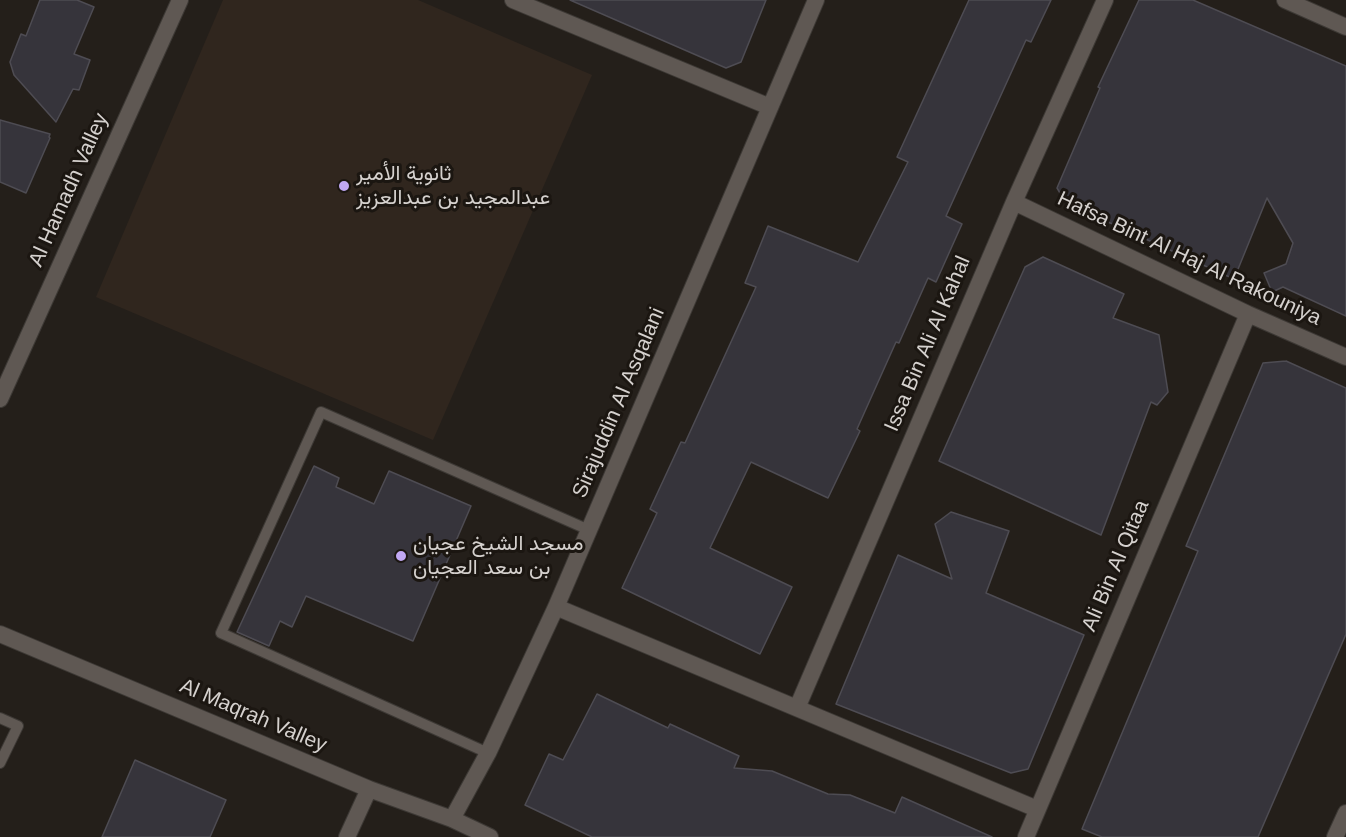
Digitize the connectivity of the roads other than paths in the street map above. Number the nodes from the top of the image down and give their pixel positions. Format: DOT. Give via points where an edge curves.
graph roads {
  1 [pos="180,0"];
  2 [pos="513,0"];
  3 [pos="816,0"];
  4 [pos="1105,0"];
  5 [pos="1285,0"];
  6 [pos="1346,27"];
  7 [pos="770,107"];
  8 [pos="1014,202"];
  9 [pos="1248,314"];
  10 [pos="1346,357"];
  11 [pos="0,399"];
  12 [pos="589,530"];
  13 [pos="556,607"];
  14 [pos="0,634"];
  15 [pos="797,708"];
  16 [pos="0,718"];
  17 [pos="488,753"];
  18 [pos="0,763"];
  19 [pos="369,789"];
  20 [pos="1037,809"];
  21 [pos="1346,813"];
  22 [pos="452,819"];
  23 [pos="347,837"];
  24 [pos="490,837"];
  25 [pos="1026,837"];
  26 [pos="1335,837"];
  1 -- 11 [label="street, Al Hamadh Valley"];
  2 -- 7 [label="street"];
  3 -- 7 [label="street, Sirajuddin Al Asqalani"];
  4 -- 8 [label="street, Issa Bin Ali Al Kahal"];
  5 -- 6 [label="street"];
  7 -- 12 [label="street, Sirajuddin Al Asqalani"];
  8 -- 9 [label="street, Hafsa Bint Al Haj Al Rakouniya"];
  8 -- 15 [label="street, Issa Bin Ali Al Kahal"];
  9 -- 10 [label="street, Hafsa Bint Al Haj Al Rakouniya"];
  9 -- 20 [label="street, Ali Bin Al Qitaa"];
  12 -- 13 [label="street, Sirajuddin Al Asqalani"];
  12 -- 17 [label="lane" via="321,412 221,633"];
  13 -- 15 [label="street"];
  13 -- 17 [label="street, Sirajuddin Al Asqalani"];
  14 -- 19 [label="street, Al Maqrah Valley"];
  15 -- 20 [label="street"];
  16 -- 18 [label="lane" via="18,726"];
  17 -- 22 [label="street, Sirajuddin Al Asqalani"];
  19 -- 22 [label="street, Al Maqrah Valley"];
  19 -- 23 [label="street"];
  20 -- 25 [label="street, Ali Bin Al Qitaa"];
  21 -- 26 [label="street"];
  22 -- 24 [label="street, Al Maqrah Valley"];
}
